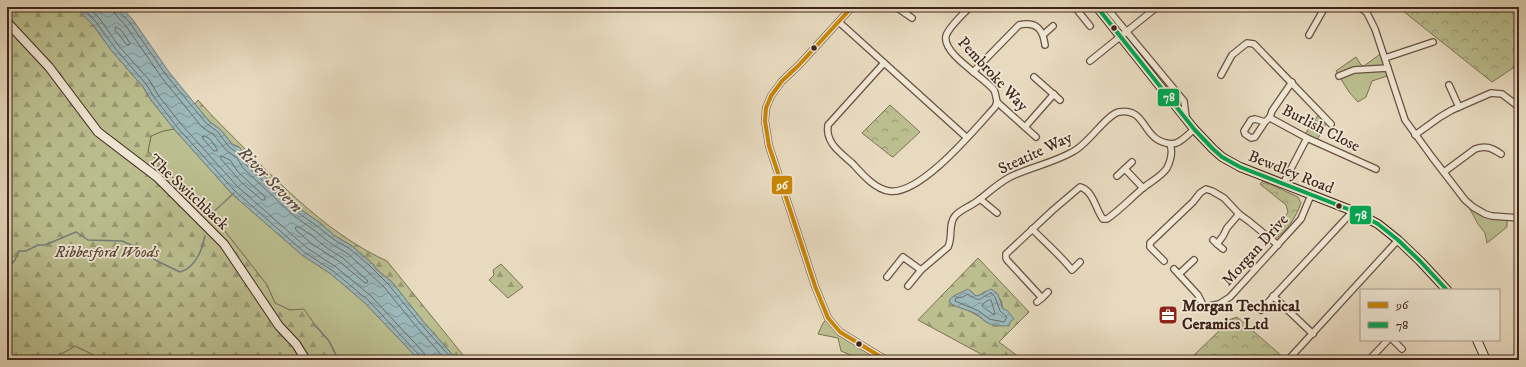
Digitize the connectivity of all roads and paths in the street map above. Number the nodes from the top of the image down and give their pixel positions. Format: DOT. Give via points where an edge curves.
graph roads {
  1 [pos="852,7"];
  2 [pos="911,7"];
  3 [pos="970,7"];
  4 [pos="1083,7"];
  5 [pos="1097,7"];
  6 [pos="1106,7"];
  7 [pos="1157,7"];
  8 [pos="1325,7"];
  9 [pos="1360,7"];
  10 [pos="899,9"];
  11 [pos="905,13"];
  12 [pos="912,18"];
  13 [pos="7,22"];
  14 [pos="838,22"];
  15 [pos="1053,26"];
  16 [pos="1090,26"];
  17 [pos="1044,34"];
  18 [pos="1123,34"];
  19 [pos="1309,35"];
  20 [pos="1433,42"];
  21 [pos="1045,45"];
  22 [pos="1385,58"];
  23 [pos="1090,61"];
  24 [pos="884,63"];
  25 [pos="1388,68"];
  26 [pos="973,72"];
  27 [pos="1221,75"];
  28 [pos="1339,76"];
  29 [pos="1034,77"];
  30 [pos="1292,82"];
  31 [pos="1449,84"];
  32 [pos="1054,94"];
  33 [pos="1060,100"];
  34 [pos="997,102"];
  35 [pos="1459,106"];
  36 [pos="1519,107"];
  37 [pos="1270,117"];
  38 [pos="1258,121"];
  39 [pos="1265,122"];
  40 [pos="1331,124"];
  41 [pos="1025,127"];
  42 [pos="1261,128"];
  43 [pos="1194,129"];
  44 [pos="1415,135"];
  45 [pos="966,137"];
  46 [pos="1036,137"];
  47 [pos="1307,138"];
  48 [pos="1170,144"];
  49 [pos="1502,154"];
  50 [pos="1132,162"];
  51 [pos="1125,169"];
  52 [pos="1376,170"];
  53 [pos="1444,172"];
  54 [pos="1117,176"];
  55 [pos="1283,184"];
  56 [pos="1143,188"];
  57 [pos="1311,195"];
  58 [pos="980,199"];
  59 [pos="1353,211"];
  60 [pos="997,213"];
  61 [pos="1239,214"];
  62 [pos="1519,218"];
  63 [pos="1032,229"];
  64 [pos="1398,240"];
  65 [pos="1278,245"];
  66 [pos="1222,249"];
  67 [pos="1194,260"];
  68 [pos="1164,261"];
  69 [pos="1080,262"];
  70 [pos="1174,269"];
  71 [pos="921,270"];
  72 [pos="1072,270"];
  73 [pos="1067,274"];
  74 [pos="1179,274"];
  75 [pos="886,277"];
  76 [pos="908,286"];
  77 [pos="1446,289"];
  78 [pos="1048,292"];
  79 [pos="1274,296"];
  80 [pos="1042,298"];
  81 [pos="1037,302"];
  82 [pos="1261,310"];
  83 [pos="1313,334"];
  84 [pos="1387,341"];
  85 [pos="1393,341"];
  86 [pos="1477,341"];
  87 [pos="1402,349"];
  88 [pos="306,360"];
  89 [pos="886,360"];
  90 [pos="1288,360"];
  91 [pos="1369,360"];
  92 [pos="1486,360"];
  1 -- 14 [label="street"];
  2 -- 11 [label="street"];
  3 -- 26 [label="street, Pembroke Way" via="948,32 946,41 949,48"];
  4 -- 16 [label="street" via="1078,11"];
  5 -- 18 [label="main road, Bewdley Road"];
  6 -- 18 [label="street"];
  7 -- 18 [label="street"];
  8 -- 19 [label="street"];
  9 -- 22 [label="street" via="1367,13 1375,29"];
  10 -- 11 [label="street"];
  11 -- 12 [label="street"];
  13 -- 88 [label="main road, The Switchback" via="49,67 98,132 157,177 224,244 279,326 296,344"];
  14 -- 24 [label="street"];
  14 -- 89 [label="street" via="782,81 771,96 766,108 765,121 769,146 828,318 840,332"];
  15 -- 17 [label="street"];
  17 -- 21 [label="street"];
  17 -- 26 [label="street" via="1036,26 1028,23 1019,25"];
  18 -- 23 [label="street"];
  18 -- 43 [label="main road, Bewdley Road"];
  20 -- 22 [label="street"];
  22 -- 25 [label="street"];
  24 -- 45 [label="street"];
  24 -- 45 [label="street" via="828,125 827,130 830,142 870,181 886,190 901,190 921,180 941,164"];
  25 -- 28 [label="street" via="1354,70"];
  25 -- 44 [label="street" via="1405,120"];
  26 -- 34 [label="street, Pembroke Way" via="994,91"];
  27 -- 30 [label="street, Burlish Close" via="1232,55 1251,42"];
  29 -- 32 [label="street"];
  30 -- 37 [label="street, Burlish Close"];
  30 -- 40 [label="street, Burlish Close"];
  31 -- 35 [label="street"];
  32 -- 33 [label="street"];
  32 -- 41 [label="street"];
  34 -- 41 [label="street, Pembroke Way"];
  34 -- 45 [label="street"];
  35 -- 36 [label="street" via="1496,93"];
  35 -- 44 [label="street"];
  37 -- 39 [label="street"];
  37 -- 47 [label="street, Burlish Close"];
  38 -- 39 [label="street"];
  38 -- 42 [label="street"];
  38 -- 42 [label="street" via="1251,120 1244,132 1253,138"];
  39 -- 42 [label="street"];
  41 -- 46 [label="street, Pembroke Way"];
  43 -- 48 [label="street" via="1180,141"];
  43 -- 55 [label="main road, Bewdley Road" via="1231,163"];
  44 -- 53 [label="street"];
  47 -- 52 [label="street, Burlish Close"];
  47 -- 55 [label="street"];
  48 -- 56 [label="street" via="1172,152 1166,168"];
  48 -- 58 [label="street, Steatite Way" via="1154,139 1135,114 1118,112 1108,118 1088,141 1076,150 1010,177"];
  49 -- 53 [label="street" via="1490,147 1480,147"];
  50 -- 51 [label="street"];
  51 -- 54 [label="street"];
  51 -- 56 [label="street"];
  53 -- 62 [label="street" via="1465,200 1480,211 1500,217"];
  55 -- 57 [label="main road, Bewdley Road"];
  56 -- 63 [label="street" via="1107,220 1103,219 1090,195 1080,187"];
  57 -- 59 [label="main road, Bewdley Road"];
  57 -- 65 [label="street, Morgan Drive" via="1301,219"];
  58 -- 60 [label="street"];
  58 -- 71 [label="street, Steatite Way" via="955,216 948,247"];
  59 -- 64 [label="main road, Bewdley Road" via="1378,224"];
  59 -- 79 [label="street"];
  61 -- 65 [label="street"];
  61 -- 66 [label="street" via="1215,242"];
  61 -- 68 [label="street" via="1224,198 1206,189 1168,231 1150,244"];
  63 -- 72 [label="street"];
  63 -- 80 [label="street" via="1006,254 1006,258"];
  64 -- 77 [label="main road, Bewdley Road"];
  64 -- 83 [label="street"];
  65 -- 74 [label="street, Morgan Drive" via="1225,301 1219,304 1204,308 1198,295"];
  67 -- 74 [label="street"];
  69 -- 72 [label="street"];
  70 -- 74 [label="street"];
  71 -- 75 [label="street" via="903,257"];
  71 -- 76 [label="street, Steatite Way"];
  72 -- 73 [label="street"];
  78 -- 80 [label="street"];
  79 -- 82 [label="street"];
  79 -- 83 [label="street"];
  80 -- 81 [label="street"];
  83 -- 90 [label="street"];
  84 -- 91 [label="street"];
  85 -- 87 [label="street"];
  86 -- 92 [label="main road"];
}
